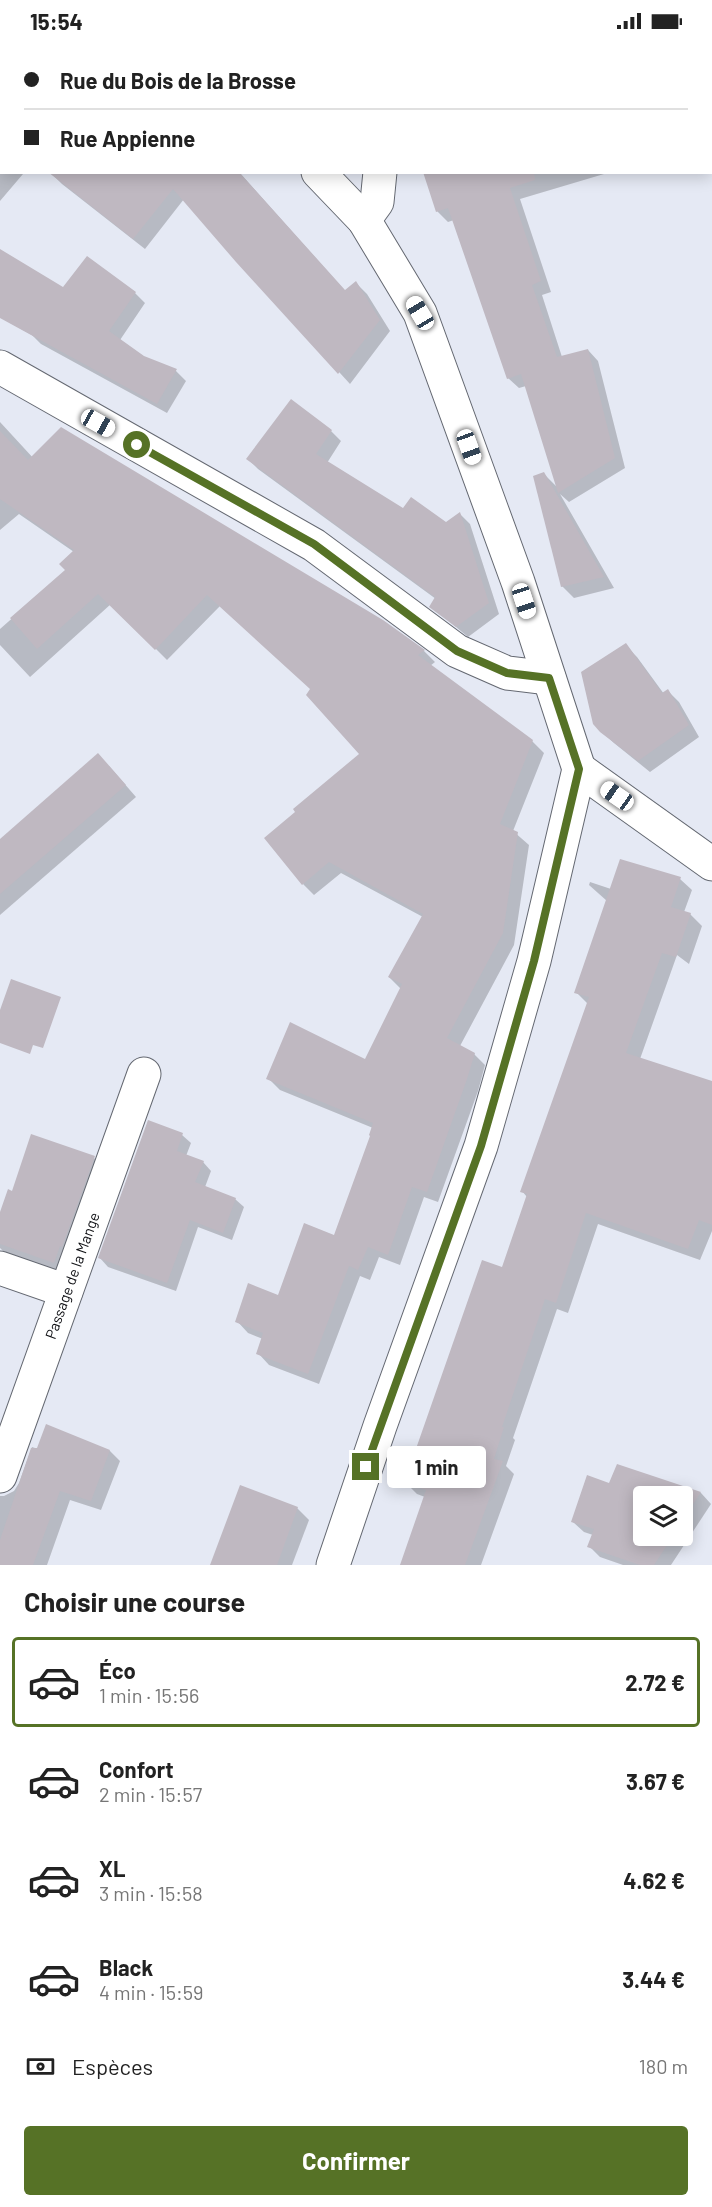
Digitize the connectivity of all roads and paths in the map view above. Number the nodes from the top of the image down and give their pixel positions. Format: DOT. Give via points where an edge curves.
graph roads {
  1 [pos="320,174"];
  2 [pos="380,174"];
  3 [pos="364,220"];
  4 [pos="0,367"];
  5 [pos="549,678"];
  6 [pos="579,769"];
  7 [pos="712,864"];
  8 [pos="144,1074"];
  9 [pos="0,1268"];
  10 [pos="66,1291"];
  11 [pos="0,1476"];
  12 [pos="333,1565"];
  1 -- 3 [label="main road"];
  2 -- 3 [label="main road" via="377,202"];
  3 -- 5 [label="main road" via="420,313"];
  4 -- 5 [label="main road" via="314,544 457,651 507,673"];
  5 -- 6 [label="main road"];
  6 -- 7 [label="main road"];
  6 -- 12 [label="main road" via="534,961 481,1146"];
  8 -- 10 [label="main road, Passage de la Mange"];
  9 -- 10 [label="main road"];
  10 -- 11 [label="main road, Passage de la Mange"];
}
